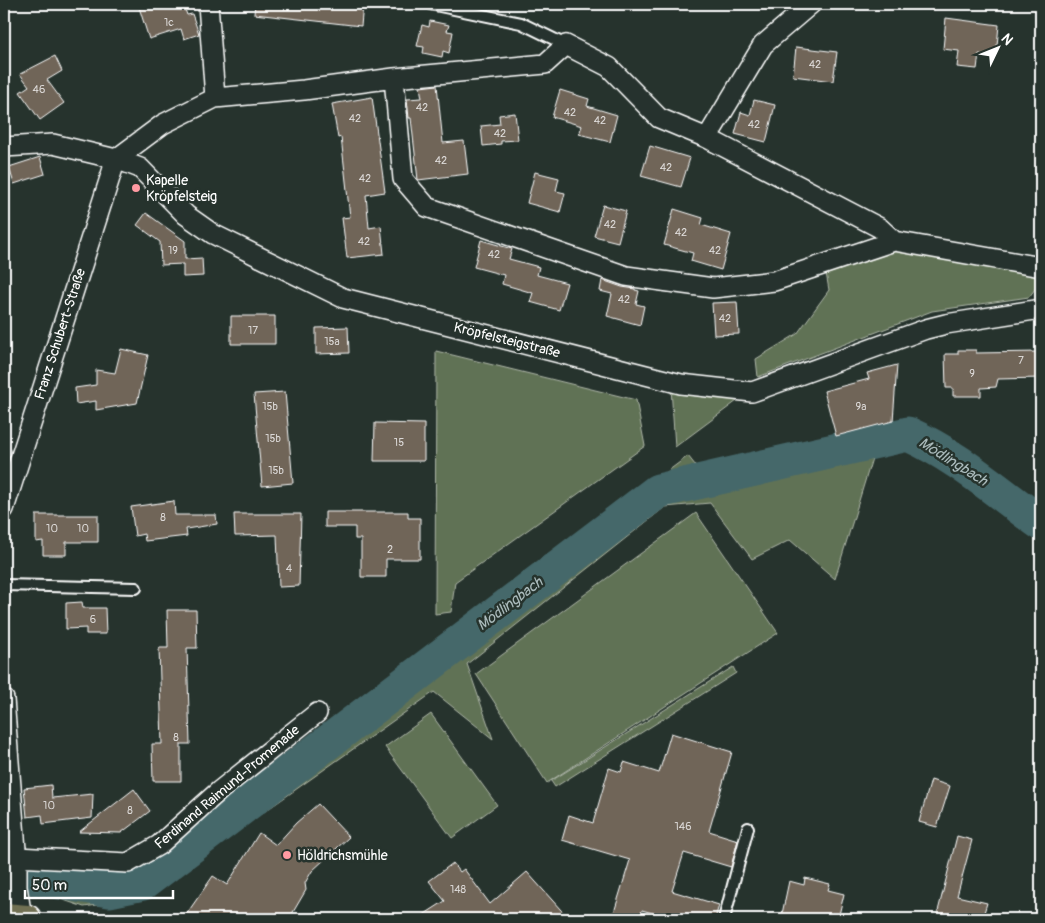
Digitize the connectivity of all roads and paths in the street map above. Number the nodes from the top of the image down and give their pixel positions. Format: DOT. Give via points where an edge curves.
graph roads {
  1 [pos="208,4"];
  2 [pos="430,4"];
  3 [pos="811,4"];
  4 [pos="566,45"];
  5 [pos="394,78"];
  6 [pos="214,98"];
  7 [pos="707,138"];
  8 [pos="4,147"];
  9 [pos="116,159"];
  10 [pos="894,241"];
  11 [pos="1041,267"];
  12 [pos="1041,309"];
  13 [pos="4,509"];
  14 [pos="4,585"];
  15 [pos="136,588"];
  16 [pos="4,699"];
  17 [pos="317,713"];
  18 [pos="748,828"];
  19 [pos="17,859"];
  20 [pos="17,918"];
  21 [pos="724,919"];
  1 -- 6 [label="street"];
  2 -- 4 [label="lane" via="521,23"];
  3 -- 7 [label="street" via="763,45"];
  4 -- 5 [label="street" via="545,64"];
  4 -- 7 [label="street" via="609,68 659,118"];
  5 -- 6 [label="street"];
  5 -- 10 [label="street" via="403,179 427,207 626,276 713,288 757,283"];
  6 -- 9 [label="street" via="163,124"];
  7 -- 10 [label="street" via="880,228"];
  8 -- 9 [label="street, Kröpfelsteigstraße" via="53,144"];
  9 -- 12 [label="street, Kröpfelsteigstraße" via="140,168 186,215 213,234 343,298 681,384 752,392 926,329"];
  9 -- 13 [label="street, Franz Schubert-Straße"];
  10 -- 11 [label="street"];
  14 -- 15 [label="lane"];
  16 -- 19 [label="street"];
  17 -- 19 [label="street, Ferdinand Raimund-Promenade" via="219,791 159,845 128,863"];
  18 -- 21 [label="lane"];
  19 -- 20 [label="street"];
}
